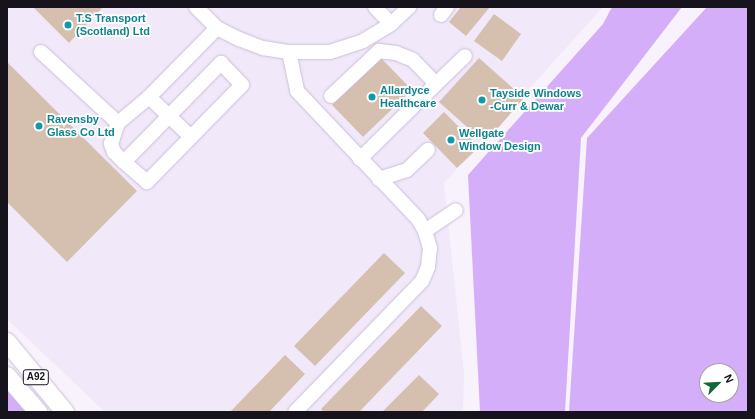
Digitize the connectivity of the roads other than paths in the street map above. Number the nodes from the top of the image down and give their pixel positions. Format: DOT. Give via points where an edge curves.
graph roads {
  1 [pos="196,7"];
  2 [pos="375,7"];
  3 [pos="409,7"];
  4 [pos="392,24"];
  5 [pos="217,28"];
  6 [pos="41,52"];
  7 [pos="289,52"];
  8 [pos="465,56"];
  9 [pos="436,84"];
  10 [pos="331,96"];
  11 [pos="149,97"];
  12 [pos="168,116"];
  13 [pos="118,123"];
  14 [pos="191,137"];
  15 [pos="428,150"];
  16 [pos="360,159"];
  17 [pos="124,162"];
  18 [pos="380,179"];
  19 [pos="456,210"];
  20 [pos="425,231"];
  21 [pos="7,342"];
  22 [pos="7,376"];
  23 [pos="38,412"];
  24 [pos="65,412"];
  25 [pos="295,412"];
  1 -- 5 [label="street"];
  2 -- 4 [label="street"];
  3 -- 4 [label="street"];
  4 -- 7 [label="street" via="363,41 330,52"];
  5 -- 7 [label="street" via="262,48"];
  5 -- 11 [label="street"];
  6 -- 13 [label="street"];
  7 -- 16 [label="street" via="296,91"];
  8 -- 9 [label="street"];
  9 -- 10 [label="street" via="413,60 396,53 379,51"];
  9 -- 16 [label="street"];
  11 -- 12 [label="street"];
  11 -- 13 [label="street"];
  12 -- 14 [label="street"];
  12 -- 14 [label="street" via="220,63 242,85"];
  12 -- 17 [label="street"];
  13 -- 17 [label="street" via="112,144 114,152"];
  14 -- 17 [label="street" via="147,182"];
  15 -- 18 [label="street" via="407,170"];
  16 -- 18 [label="street"];
  18 -- 20 [label="street" via="418,219"];
  19 -- 20 [label="street"];
  20 -- 25 [label="street" via="430,248 428,267 422,281"];
  21 -- 24 [label="main road, A92"];
  22 -- 23 [label="main road, A92"];
}
